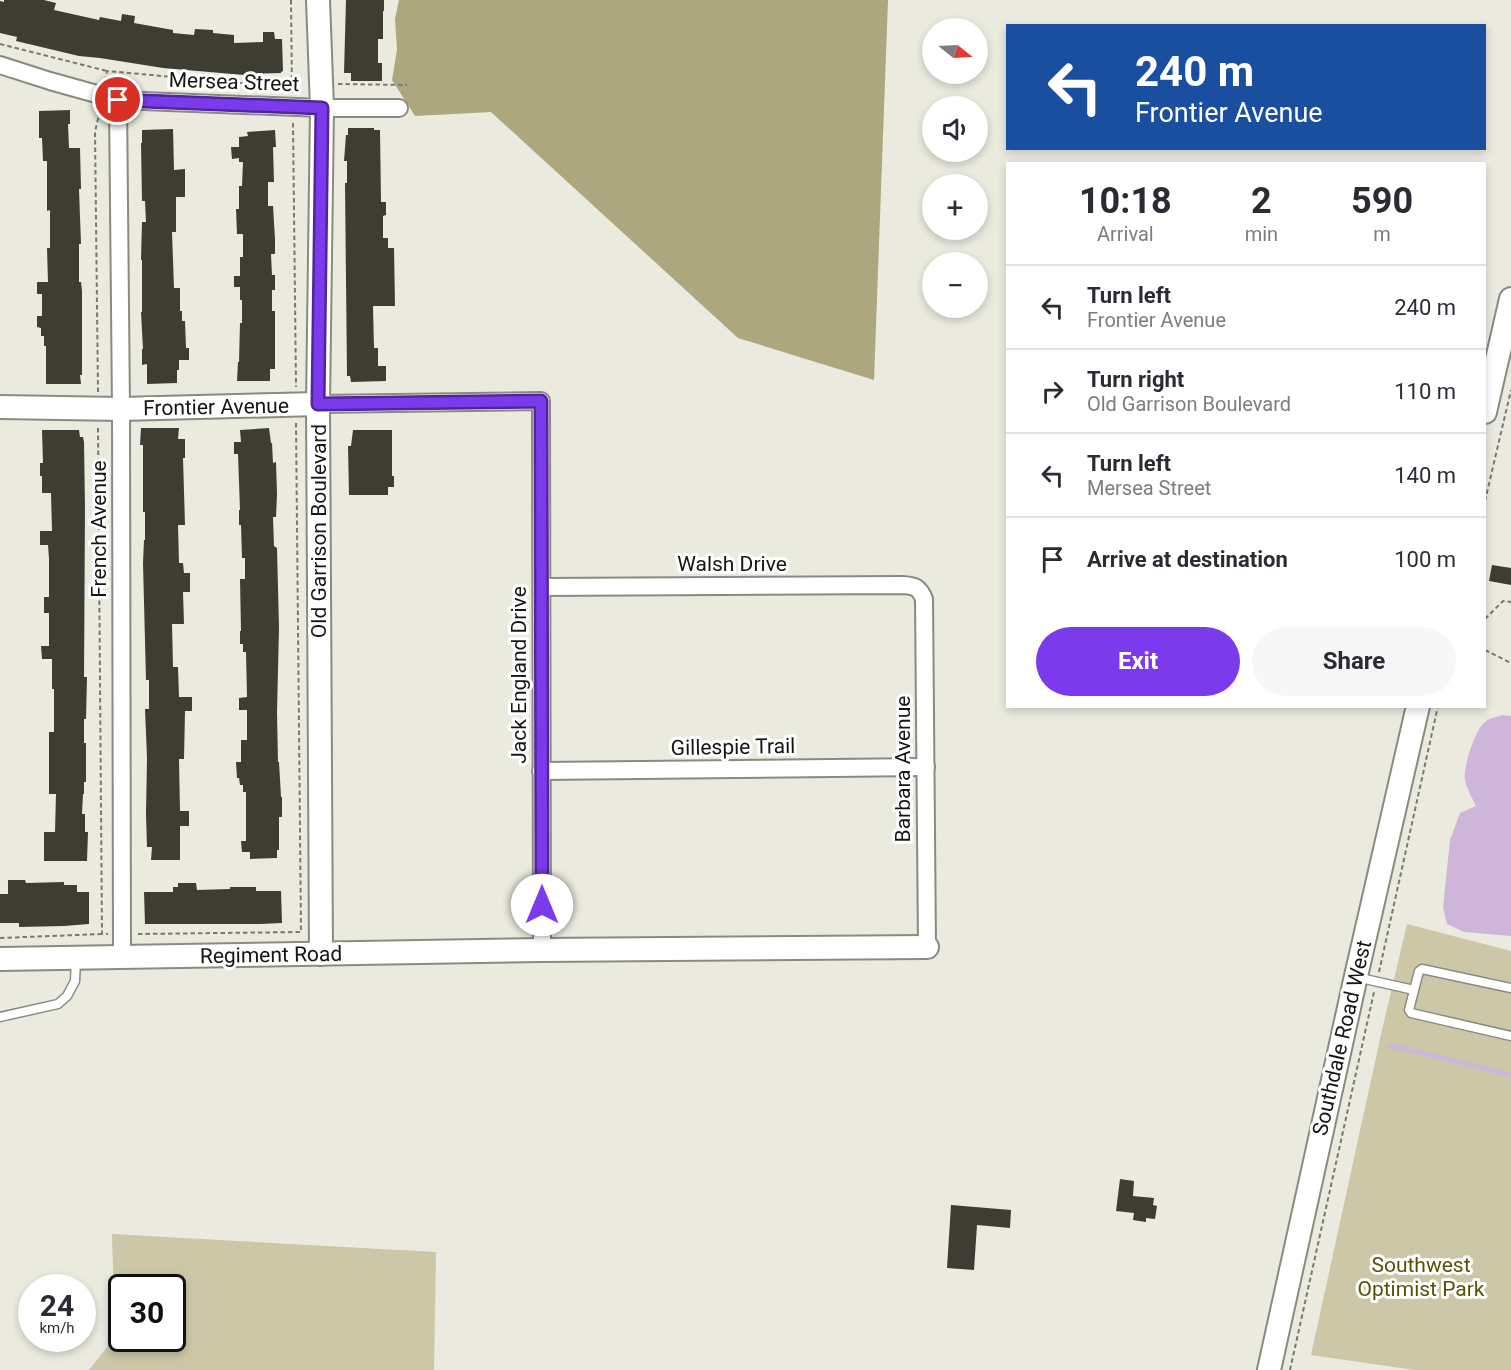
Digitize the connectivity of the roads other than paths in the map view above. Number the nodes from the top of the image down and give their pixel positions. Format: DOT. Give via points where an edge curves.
graph roads {
  1 [pos="318,0"];
  2 [pos="0,65"];
  3 [pos="118,100"];
  4 [pos="322,108"];
  5 [pos="399,108"];
  6 [pos="1511,299"];
  7 [pos="541,401"];
  8 [pos="318,404"];
  9 [pos="0,407"];
  10 [pos="1486,408"];
  11 [pos="121,409"];
  12 [pos="542,587"];
  13 [pos="921,591"];
  14 [pos="1418,708"];
  15 [pos="926,767"];
  16 [pos="541,771"];
  17 [pos="927,947"];
  18 [pos="542,950"];
  19 [pos="321,954"];
  20 [pos="122,958"];
  21 [pos="0,959"];
  22 [pos="76,959"];
  23 [pos="1366,979"];
  24 [pos="1511,988"];
  25 [pos="1414,990"];
  26 [pos="0,1017"];
  27 [pos="1511,1036"];
  28 [pos="1269,1370"];
  1 -- 4 [label="street, Old Garrison Boulevard"];
  2 -- 3 [label="street, Mersea Street"];
  3 -- 4 [label="street, Mersea Street"];
  3 -- 11 [label="street, French Avenue"];
  4 -- 5 [label="street, Mersea Street"];
  4 -- 8 [label="street, Old Garrison Boulevard"];
  6 -- 10 [label="street"];
  7 -- 8 [label="street, Frontier Avenue"];
  7 -- 12 [label="street, Jack England Drive"];
  8 -- 11 [label="street, Frontier Avenue"];
  8 -- 19 [label="street, Old Garrison Boulevard"];
  9 -- 11 [label="street, Frontier Avenue"];
  11 -- 20 [label="street, French Avenue"];
  12 -- 13 [label="street, Walsh Drive" via="903,585"];
  12 -- 16 [label="street, Jack England Drive"];
  13 -- 15 [label="street, Barbara Avenue"];
  14 -- 23 [label="street, Southdale Road West"];
  15 -- 16 [label="street, Gillespie Trail"];
  15 -- 17 [label="street, Barbara Avenue"];
  16 -- 18 [label="street, Jack England Drive"];
  17 -- 18 [label="street, Regiment Road"];
  18 -- 19 [label="street, Regiment Road"];
  19 -- 20 [label="street, Regiment Road"];
  20 -- 22 [label="street, Regiment Road"];
  21 -- 22 [label="street, Regiment Road"];
  22 -- 26 [label="lane" via="75,981 58,1004"];
  23 -- 25 [label="lane"];
  23 -- 28 [label="street, Southdale Road West"];
  24 -- 25 [label="lane" via="1422,969"];
  25 -- 27 [label="lane" via="1411,1013"];
}
